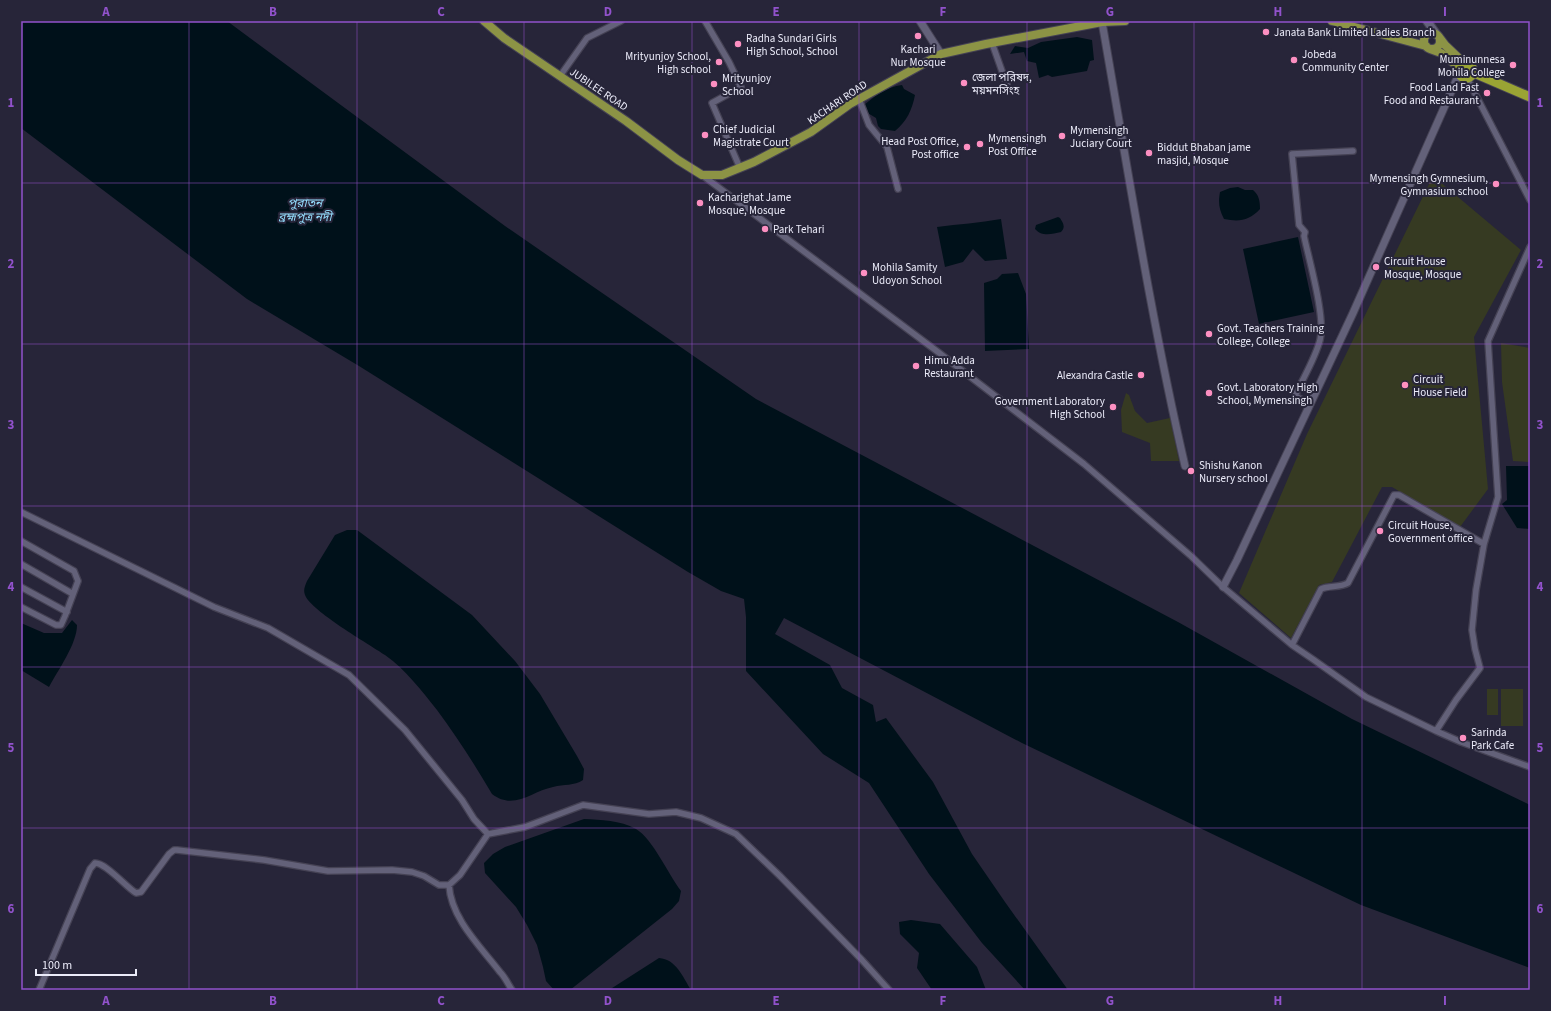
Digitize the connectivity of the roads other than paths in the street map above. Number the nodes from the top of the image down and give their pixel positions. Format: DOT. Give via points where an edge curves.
graph roads {
  1 [pos="484,21"];
  2 [pos="620,21"];
  3 [pos="705,21"];
  4 [pos="920,21"];
  5 [pos="1102,21"];
  6 [pos="1125,21"];
  7 [pos="1332,21"];
  8 [pos="1426,21"];
  9 [pos="1438,36"];
  10 [pos="1427,42"];
  11 [pos="992,43"];
  12 [pos="941,54"];
  13 [pos="1465,71"];
  14 [pos="560,76"];
  15 [pos="1008,88"];
  16 [pos="1530,98"];
  17 [pos="859,99"];
  18 [pos="1353,151"];
  19 [pos="740,168"];
  20 [pos="702,175"];
  21 [pos="898,189"];
  22 [pos="1530,200"];
  23 [pos="1530,247"];
  24 [pos="1310,404"];
  25 [pos="1185,466"];
  26 [pos="21,512"];
  27 [pos="21,541"];
  28 [pos="1484,544"];
  29 [pos="21,564"];
  30 [pos="21,587"];
  31 [pos="1223,587"];
  32 [pos="73,594"];
  33 [pos="21,607"];
  34 [pos="67,612"];
  35 [pos="1292,644"];
  36 [pos="1436,732"];
  37 [pos="1530,766"];
  38 [pos="488,834"];
  39 [pos="449,885"];
  40 [pos="39,990"];
  41 [pos="512,990"];
  42 [pos="889,990"];
  1 -- 14 [label="main road, JUBILEE ROAD" via="504,38"];
  2 -- 14 [label="street" via="587,38"];
  3 -- 19 [label="street" via="741,87 712,103"];
  4 -- 12 [label="street"];
  5 -- 6 [label="main road, KACHARI ROAD"];
  5 -- 11 [label="main road, KACHARI ROAD"];
  5 -- 25 [label="street" via="1146,276"];
  7 -- 10 [label="main road" via="1409,43"];
  8 -- 9 [label="main road"];
  8 -- 10 [label="main road"];
  9 -- 10 [label="main road" via="1432,33"];
  9 -- 10 [label="main road" via="1438,46"];
  9 -- 13 [label="main road"];
  10 -- 13 [label="main road"];
  11 -- 12 [label="main road, KACHARI ROAD"];
  11 -- 15 [label="street"];
  12 -- 17 [label="main road, KACHARI ROAD"];
  13 -- 16 [label="highway"];
  13 -- 22 [label="street"];
  13 -- 24 [label="street"];
  14 -- 20 [label="main road, JUBILEE ROAD"];
  17 -- 19 [label="main road, KACHARI ROAD" via="811,132"];
  17 -- 21 [label="street" via="869,125 887,147"];
  18 -- 24 [label="street" via="1292,154 1299,225 1305,232 1321,327 1317,349 1295,396"];
  19 -- 20 [label="main road, KACHARI ROAD" via="722,175"];
  20 -- 31 [label="street" via="1084,464 1191,556"];
  23 -- 28 [label="street" via="1488,341 1498,497"];
  24 -- 31 [label="street"];
  26 -- 38 [label="street" via="214,607 268,628 349,675 406,730"];
  27 -- 32 [label="street" via="74,571 78,581"];
  28 -- 35 [label="street" via="1399,495 1394,495 1348,583 1344,586 1321,589"];
  28 -- 36 [label="street" via="1472,630 1480,668"];
  29 -- 32 [label="street"];
  30 -- 34 [label="street"];
  31 -- 35 [label="street"];
  32 -- 34 [label="street"];
  33 -- 34 [label="street" via="56,625 61,625"];
  35 -- 36 [label="street" via="1366,697"];
  36 -- 37 [label="street"];
  38 -- 39 [label="street" via="460,875"];
  38 -- 42 [label="street" via="525,827 583,805 649,814 676,812 701,818 736,834 780,876"];
  39 -- 40 [label="street" via="439,885 412,872 328,871 264,860 174,850 141,892 136,893 103,866 95,864 90,869"];
  39 -- 41 [label="street" via="453,904 467,932 502,973"];
}
